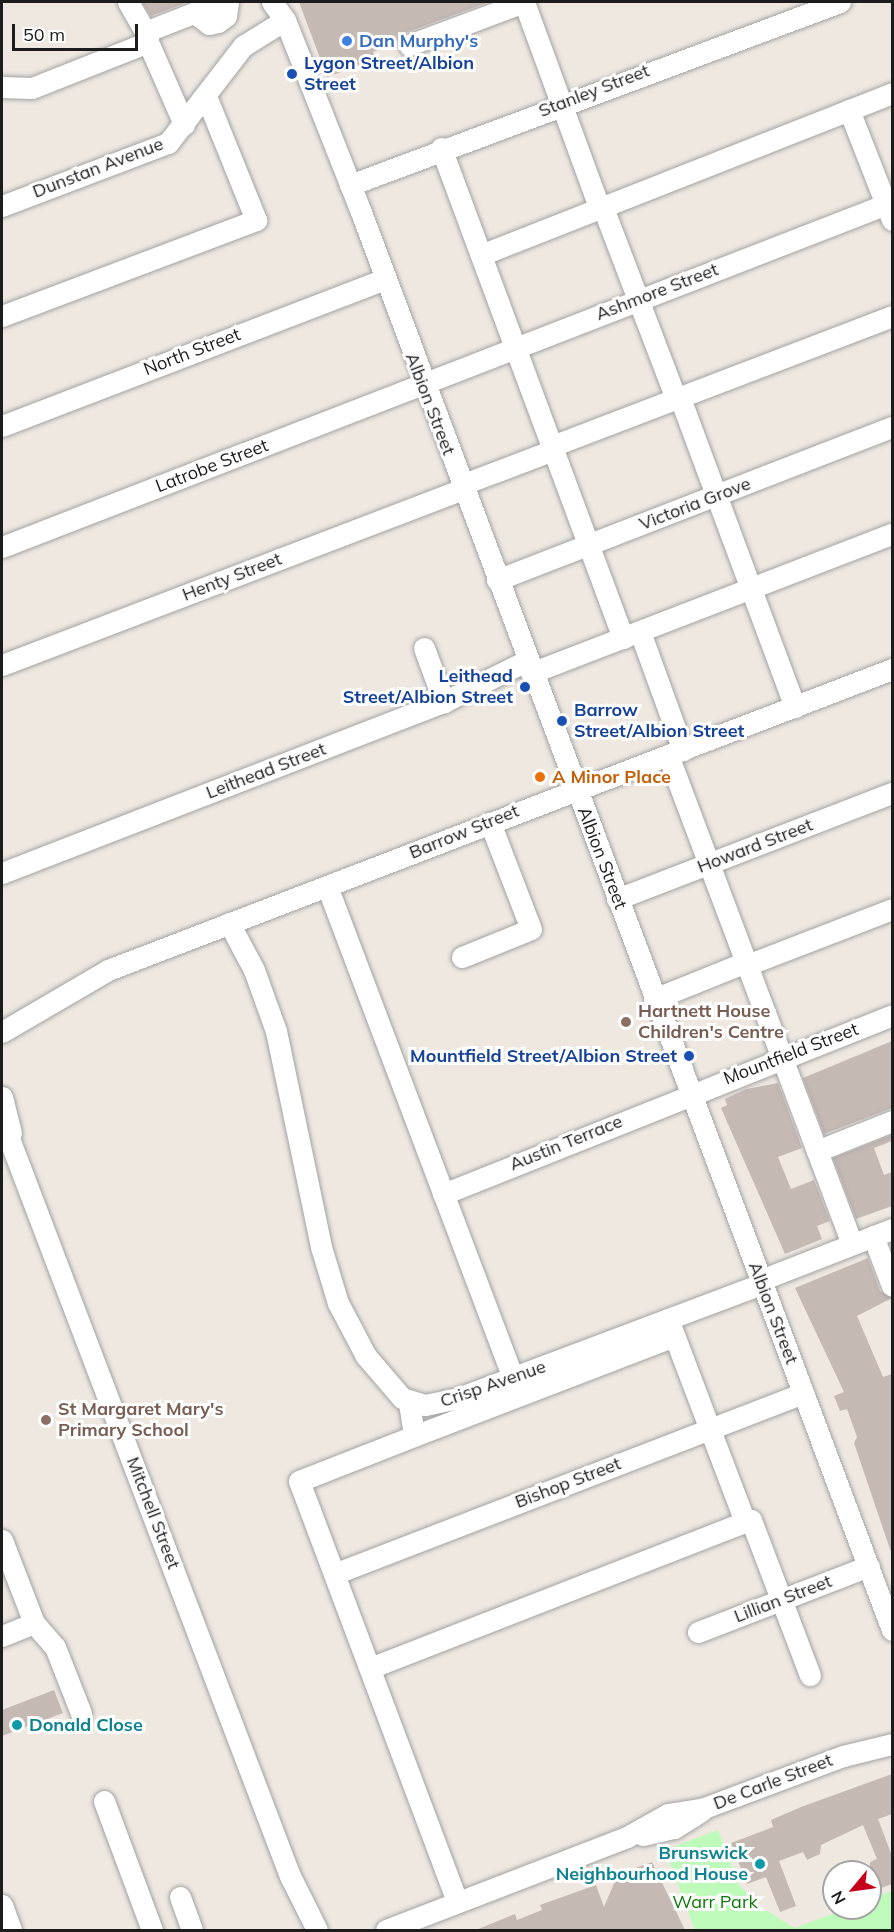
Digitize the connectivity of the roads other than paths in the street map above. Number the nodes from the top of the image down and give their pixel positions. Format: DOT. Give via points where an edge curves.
graph roads {
  1 [pos="128,2"];
  2 [pos="221,2"];
  3 [pos="228,2"];
  4 [pos="272,2"];
  5 [pos="524,2"];
  6 [pos="840,2"];
  7 [pos="284,10"];
  8 [pos="196,14"];
  9 [pos="409,45"];
  10 [pos="2,87"];
  11 [pos="892,93"];
  12 [pos="206,96"];
  13 [pos="561,104"];
  14 [pos="849,110"];
  15 [pos="184,124"];
  16 [pos="441,148"];
  17 [pos="350,185"];
  18 [pos="2,206"];
  19 [pos="601,206"];
  20 [pos="890,208"];
  21 [pos="481,255"];
  22 [pos="384,279"];
  23 [pos="638,300"];
  24 [pos="2,316"];
  25 [pos="892,316"];
  26 [pos="515,347"];
  27 [pos="422,384"];
  28 [pos="678,398"];
  29 [pos="2,426"];
  30 [pos="892,427"];
  31 [pos="552,448"];
  32 [pos="461,487"];
  33 [pos="716,495"];
  34 [pos="892,534"];
  35 [pos="588,544"];
  36 [pos="2,547"];
  37 [pos="496,579"];
  38 [pos="753,589"];
  39 [pos="631,635"];
  40 [pos="424,648"];
  41 [pos="2,665"];
  42 [pos="529,667"];
  43 [pos="892,669"];
  44 [pos="444,702"];
  45 [pos="795,707"];
  46 [pos="675,753"];
  47 [pos="567,793"];
  48 [pos="892,794"];
  49 [pos="489,823"];
  50 [pos="709,864"];
  51 [pos="2,873"];
  52 [pos="327,886"];
  53 [pos="617,899"];
  54 [pos="892,909"];
  55 [pos="222,926"];
  56 [pos="462,957"];
  57 [pos="746,964"];
  58 [pos="654,999"];
  59 [pos="42,1007"];
  60 [pos="2,1015"];
  61 [pos="892,1015"];
  62 [pos="2,1032"];
  63 [pos="782,1058"];
  64 [pos="690,1094"];
  65 [pos="2,1097"];
  66 [pos="2,1120"];
  67 [pos="892,1121"];
  68 [pos="16,1151"];
  69 [pos="817,1151"];
  70 [pos="443,1194"];
  71 [pos="883,1232"];
  72 [pos="852,1244"];
  73 [pos="761,1282"];
  74 [pos="892,1286"];
  75 [pos="671,1328"];
  76 [pos="557,1372"];
  77 [pos="513,1378"];
  78 [pos="803,1393"];
  79 [pos="409,1403"];
  80 [pos="709,1429"];
  81 [pos="414,1436"];
  82 [pos="745,1522"];
  83 [pos="2,1540"];
  84 [pos="869,1566"];
  85 [pos="334,1574"];
  86 [pos="781,1600"];
  87 [pos="34,1623"];
  88 [pos="892,1630"];
  89 [pos="698,1632"];
  90 [pos="2,1636"];
  91 [pos="370,1668"];
  92 [pos="810,1675"];
  93 [pos="81,1713"];
  94 [pos="892,1730"];
  95 [pos="892,1744"];
  96 [pos="843,1756"];
  97 [pos="104,1801"];
  98 [pos="290,1875"];
  99 [pos="180,1897"];
  100 [pos="457,1902"];
  101 [pos="2,1905"];
  102 [pos="390,1928"];
  103 [pos="11,1930"];
  104 [pos="152,1930"];
  105 [pos="192,1930"];
  106 [pos="302,1930"];
  107 [pos="317,1930"];
  108 [pos="368,1930"];
  1 -- 8 [label="street" via="145,32"];
  2 -- 8 [label="street"];
  3 -- 8 [label="street" via="226,16 213,24"];
  4 -- 7 [label="street, Albion Street"];
  5 -- 9 [label="street"];
  5 -- 13 [label="street"];
  6 -- 13 [label="street, Stanley Street"];
  7 -- 12 [label="street, Dunstan Avenue" via="243,46"];
  7 -- 17 [label="street, Albion Street"];
  10 -- 15 [label="street" via="32,88 148,42"];
  11 -- 14 [label="street"];
  12 -- 15 [label="street, Dunstan Avenue"];
  12 -- 24 [label="street" via="256,220"];
  13 -- 16 [label="street, Stanley Street"];
  13 -- 19 [label="street"];
  14 -- 19 [label="street"];
  14 -- 20 [label="street"];
  15 -- 18 [label="street, Dunstan Avenue" via="168,143"];
  16 -- 17 [label="street, Stanley Street"];
  16 -- 21 [label="street"];
  17 -- 22 [label="street, Albion Street"];
  19 -- 21 [label="street"];
  19 -- 23 [label="street"];
  20 -- 23 [label="street, Ashmore Street"];
  21 -- 26 [label="street"];
  22 -- 27 [label="street, Albion Street"];
  22 -- 29 [label="street, North Street"];
  23 -- 26 [label="street, Ashmore Street"];
  23 -- 28 [label="street"];
  25 -- 28 [label="street, Henty Street"];
  26 -- 27 [label="street, Ashmore Street"];
  26 -- 31 [label="street"];
  27 -- 32 [label="street, Albion Street"];
  27 -- 36 [label="street, Latrobe Street"];
  28 -- 31 [label="street, Henty Street"];
  28 -- 33 [label="street"];
  30 -- 33 [label="street, Victoria Grove"];
  31 -- 32 [label="street, Henty Street"];
  31 -- 35 [label="street"];
  32 -- 37 [label="street, Albion Street"];
  32 -- 41 [label="street, Henty Street"];
  33 -- 35 [label="street, Victoria Grove"];
  33 -- 38 [label="street"];
  34 -- 38 [label="street, Leithead Street"];
  35 -- 37 [label="street, Victoria Grove"];
  35 -- 39 [label="street"];
  37 -- 42 [label="street, Albion Street"];
  38 -- 39 [label="street, Leithead Street"];
  38 -- 45 [label="street"];
  39 -- 42 [label="street, Leithead Street"];
  39 -- 46 [label="street"];
  40 -- 44 [label="street"];
  42 -- 44 [label="street, Leithead Street" via="483,681"];
  42 -- 47 [label="street, Albion Street"];
  43 -- 45 [label="street, Barrow Street"];
  44 -- 51 [label="street, Leithead Street"];
  45 -- 46 [label="street, Barrow Street"];
  46 -- 47 [label="street, Barrow Street"];
  46 -- 50 [label="street"];
  47 -- 49 [label="street, Barrow Street"];
  47 -- 53 [label="street, Albion Street"];
  48 -- 50 [label="street, Howard Street"];
  49 -- 52 [label="street, Barrow Street"];
  49 -- 56 [label="street" via="531,929"];
  50 -- 53 [label="street, Howard Street"];
  50 -- 57 [label="street"];
  52 -- 55 [label="street, Barrow Street"];
  52 -- 70 [label="street"];
  53 -- 58 [label="street, Albion Street"];
  54 -- 57 [label="street"];
  55 -- 59 [label="street, Barrow Street" via="108,970"];
  55 -- 79 [label="street" via="258,986 282,1054 321,1247 338,1303 366,1356"];
  57 -- 58 [label="street"];
  57 -- 63 [label="street"];
  58 -- 64 [label="street, Albion Street"];
  59 -- 60 [label="street, Barrow Street"];
  59 -- 62 [label="street, Barrow Street"];
  61 -- 63 [label="street, Mountfield Street"];
  63 -- 64 [label="street, Mountfield Street"];
  63 -- 69 [label="street"];
  64 -- 70 [label="street, Austin Terrace"];
  64 -- 73 [label="street, Albion Street"];
  65 -- 68 [label="street, Mitchell Street"];
  66 -- 68 [label="street, Mitchell Street"];
  67 -- 69 [label="street"];
  68 -- 98 [label="street, Mitchell Street"];
  69 -- 72 [label="street"];
  70 -- 77 [label="street"];
  71 -- 72 [label="street, Crisp Avenue"];
  71 -- 74 [label="street"];
  72 -- 73 [label="street, Crisp Avenue"];
  73 -- 75 [label="street, Crisp Avenue"];
  73 -- 78 [label="street, Albion Street"];
  75 -- 76 [label="street, Crisp Avenue"];
  75 -- 80 [label="street"];
  76 -- 77 [label="street, Crisp Avenue"];
  76 -- 81 [label="street"];
  77 -- 79 [label="street, Crisp Avenue" via="439,1404"];
  78 -- 80 [label="street, Bishop Street"];
  78 -- 84 [label="street, Albion Street"];
  79 -- 81 [label="street"];
  80 -- 82 [label="street"];
  80 -- 85 [label="street, Bishop Street"];
  81 -- 85 [label="street" via="299,1481"];
  82 -- 86 [label="street" via="751,1520"];
  82 -- 91 [label="street"];
  83 -- 87 [label="street"];
  84 -- 86 [label="street, Lillian Street"];
  84 -- 88 [label="street, Albion Street"];
  85 -- 91 [label="street"];
  86 -- 89 [label="street, Lillian Street"];
  86 -- 92 [label="street"];
  87 -- 90 [label="street"];
  87 -- 93 [label="street" via="55,1647"];
  91 -- 100 [label="street"];
  94 -- 96 [label="street, De Carle Street"];
  95 -- 96 [label="street, De Carle Street"];
  96 -- 100 [label="street, De Carle Street" via="704,1808 668,1814 627,1837"];
  97 -- 104 [label="street"];
  98 -- 106 [label="street, Mitchell Street"];
  98 -- 107 [label="street, Mitchell Street"];
  99 -- 105 [label="street"];
  100 -- 102 [label="street, De Carle Street"];
  101 -- 103 [label="street"];
  102 -- 108 [label="street, De Carle Street"];
}
